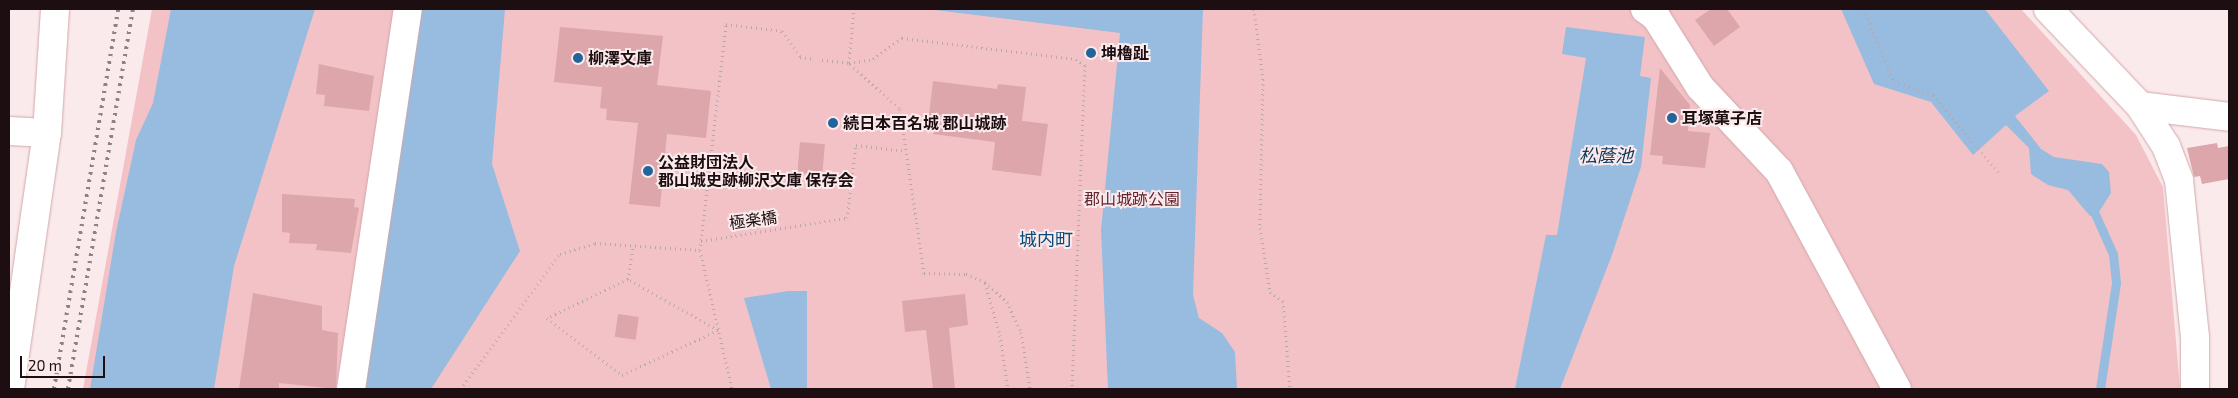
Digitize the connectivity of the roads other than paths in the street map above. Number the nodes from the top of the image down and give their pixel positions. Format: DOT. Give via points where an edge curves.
graph roads {
  1 [pos="55,9"];
  2 [pos="408,9"];
  3 [pos="1645,9"];
  4 [pos="2048,9"];
  5 [pos="2140,106"];
  6 [pos="2229,117"];
  7 [pos="9,131"];
  8 [pos="47,133"];
  9 [pos="10,389"];
  10 [pos="351,389"];
  11 [pos="1898,389"];
  12 [pos="2195,389"];
  1 -- 8 [label="street"];
  2 -- 10 [label="street"];
  3 -- 11 [label="street" via="1656,17 1700,87 1780,171"];
  4 -- 5 [label="street"];
  5 -- 6 [label="street"];
  5 -- 12 [label="street" via="2166,146 2179,180 2195,337"];
  7 -- 8 [label="street"];
  8 -- 9 [label="street"];
}
